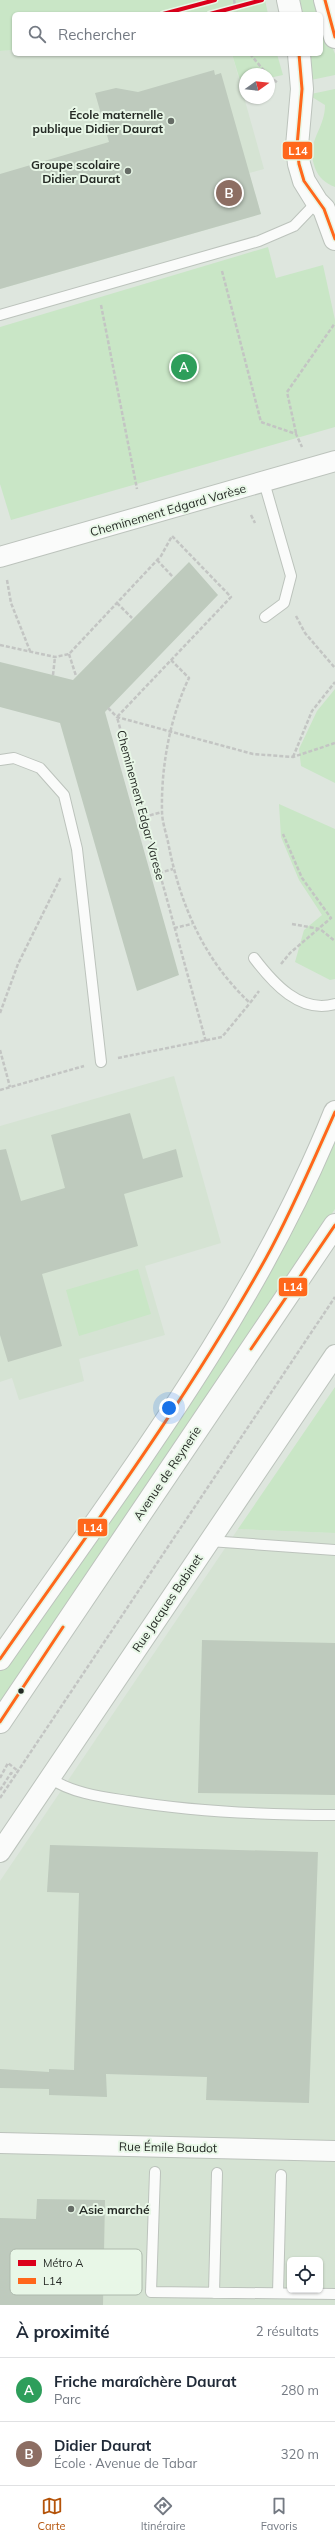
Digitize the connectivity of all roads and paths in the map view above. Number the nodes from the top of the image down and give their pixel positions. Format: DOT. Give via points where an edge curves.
graph roads {
  1 [pos="234,0"];
  2 [pos="288,0"];
  3 [pos="325,0"];
  4 [pos="237,12"];
  5 [pos="291,12"];
  6 [pos="335,37"];
  7 [pos="252,56"];
  8 [pos="299,56"];
  9 [pos="263,68"];
  10 [pos="325,208"];
  11 [pos="335,239"];
  12 [pos="217,252"];
  13 [pos="98,287"];
  14 [pos="0,315"];
  15 [pos="335,323"];
  16 [pos="296,434"];
  17 [pos="302,447"];
  18 [pos="335,461"];
  19 [pos="264,482"];
  20 [pos="137,489"];
  21 [pos="0,557"];
  22 [pos="157,560"];
  23 [pos="173,577"];
  24 [pos="7,580"];
  25 [pos="117,603"];
  26 [pos="295,615"];
  27 [pos="265,617"];
  28 [pos="132,618"];
  29 [pos="0,645"];
  30 [pos="31,652"];
  31 [pos="69,654"];
  32 [pos="55,657"];
  33 [pos="171,660"];
  34 [pos="335,668"];
  35 [pos="54,675"];
  36 [pos="76,676"];
  37 [pos="335,682"];
  38 [pos="108,708"];
  39 [pos="117,717"];
  40 [pos="170,732"];
  41 [pos="335,743"];
  42 [pos="293,757"];
  43 [pos="0,760"];
  44 [pos="162,812"];
  45 [pos="144,817"];
  46 [pos="283,834"];
  47 [pos="77,849"];
  48 [pos="173,870"];
  49 [pos="159,873"];
  50 [pos="192,924"];
  51 [pos="292,924"];
  52 [pos="174,928"];
  53 [pos="320,929"];
  54 [pos="335,941"];
  55 [pos="254,958"];
  56 [pos="270,979"];
  57 [pos="250,1003"];
  58 [pos="335,1004"];
  59 [pos="0,1013"];
  60 [pos="206,1042"];
  61 [pos="0,1050"];
  62 [pos="101,1062"];
  63 [pos="10,1087"];
  64 [pos="0,1090"];
  65 [pos="335,1112"];
  66 [pos="335,1225"];
  67 [pos="335,1297"];
  68 [pos="335,1355"];
  69 [pos="209,1541"];
  70 [pos="335,1550"];
  71 [pos="0,1659"];
  72 [pos="0,1722"];
  73 [pos="18,1771"];
  74 [pos="16,1776"];
  75 [pos="0,1778"];
  76 [pos="50,1778"];
  77 [pos="0,1790"];
  78 [pos="0,1798"];
  79 [pos="335,1815"];
  80 [pos="0,1852"];
  81 [pos="0,2143"];
  82 [pos="335,2151"];
  83 [pos="155,2172"];
  84 [pos="217,2173"];
  85 [pos="281,2175"];
  86 [pos="214,2292"];
  87 [pos="278,2293"];
  88 [pos="335,2294"];
  1 -- 4 [label="path"];
  2 -- 5 [label="street"];
  3 -- 6 [label="street"];
  7 -- 9 [label="path"];
  8 -- 10 [label="street" via="302,89 297,146 299,164 304,181"];
  10 -- 11 [label="street"];
  10 -- 12 [label="lane" via="294,226 259,241"];
  12 -- 13 [label="lane"];
  12 -- 16 [label="path" via="262,422"];
  13 -- 14 [label="lane"];
  13 -- 20 [label="path"];
  15 -- 16 [label="path" via="287,392"];
  16 -- 17 [label="path"];
  18 -- 19 [label="street, Cheminement Edgard Varèse"];
  19 -- 21 [label="street, Cheminement Edgard Varèse"];
  19 -- 27 [label="lane" via="291,576 284,603"];
  22 -- 23 [label="path"];
  22 -- 25 [label="path"];
  22 -- 33 [label="path, Cheminement Edgar Varese" via="172,536 231,597"];
  24 -- 30 [label="path" via="12,603"];
  25 -- 28 [label="path"];
  25 -- 31 [label="path"];
  26 -- 34 [label="path" via="305,633"];
  29 -- 30 [label="path"];
  30 -- 32 [label="path"];
  31 -- 32 [label="path"];
  31 -- 36 [label="path"];
  32 -- 35 [label="path"];
  33 -- 39 [label="path, Cheminement Edgar Varese"];
  33 -- 40 [label="path" via="189,678"];
  37 -- 42 [label="path" via="312,710"];
  38 -- 39 [label="path"];
  39 -- 40 [label="path"];
  39 -- 45 [label="path, Cheminement Edgar Varese"];
  40 -- 42 [label="path" via="253,754"];
  40 -- 44 [label="path"];
  41 -- 42 [label="path"];
  43 -- 47 [label="lane" via="14,758 40,768 50,778 64,795"];
  44 -- 45 [label="path"];
  44 -- 48 [label="path"];
  45 -- 49 [label="path, Cheminement Edgar Varese"];
  46 -- 53 [label="path" via="302,878 331,918"];
  47 -- 59 [label="path" via="18,964"];
  47 -- 62 [label="lane"];
  48 -- 49 [label="path"];
  48 -- 50 [label="path"];
  49 -- 52 [label="path, Cheminement Edgar Varese"];
  50 -- 52 [label="path"];
  50 -- 57 [label="path" via="210,958 233,988"];
  51 -- 53 [label="path"];
  52 -- 60 [label="path, Cheminement Edgar Varese"];
  53 -- 54 [label="path"];
  53 -- 56 [label="path" via="290,953"];
  55 -- 56 [label="lane"];
  56 -- 57 [label="path"];
  56 -- 58 [label="lane" via="299,1002 319,1006"];
  57 -- 60 [label="path" via="222,1037"];
  60 -- 62 [label="path"];
  61 -- 63 [label="path"];
  62 -- 63 [label="path"];
  63 -- 64 [label="path"];
  65 -- 71 [label="street" via="289,1216 254,1282 203,1365"];
  66 -- 72 [label="street, Avenue de Reynerie"];
  67 -- 73 [label="path"];
  68 -- 69 [label="street, Rue Jacques Babinet"];
  69 -- 70 [label="lane"];
  69 -- 76 [label="street, Rue Jacques Babinet"];
  73 -- 74 [label="path"];
  73 -- 75 [label="path" via="8,1763"];
  74 -- 77 [label="path" via="12,1773"];
  74 -- 78 [label="path"];
  76 -- 79 [label="lane" via="60,1786 107,1798 176,1808"];
  76 -- 80 [label="street, Rue Jacques Babinet"];
  81 -- 82 [label="street, Rue Émile Baudot"];
  83 -- 86 [label="lane" via="151,2292"];
  84 -- 86 [label="lane"];
  85 -- 87 [label="lane"];
  86 -- 87 [label="lane"];
  87 -- 88 [label="lane"];
}
